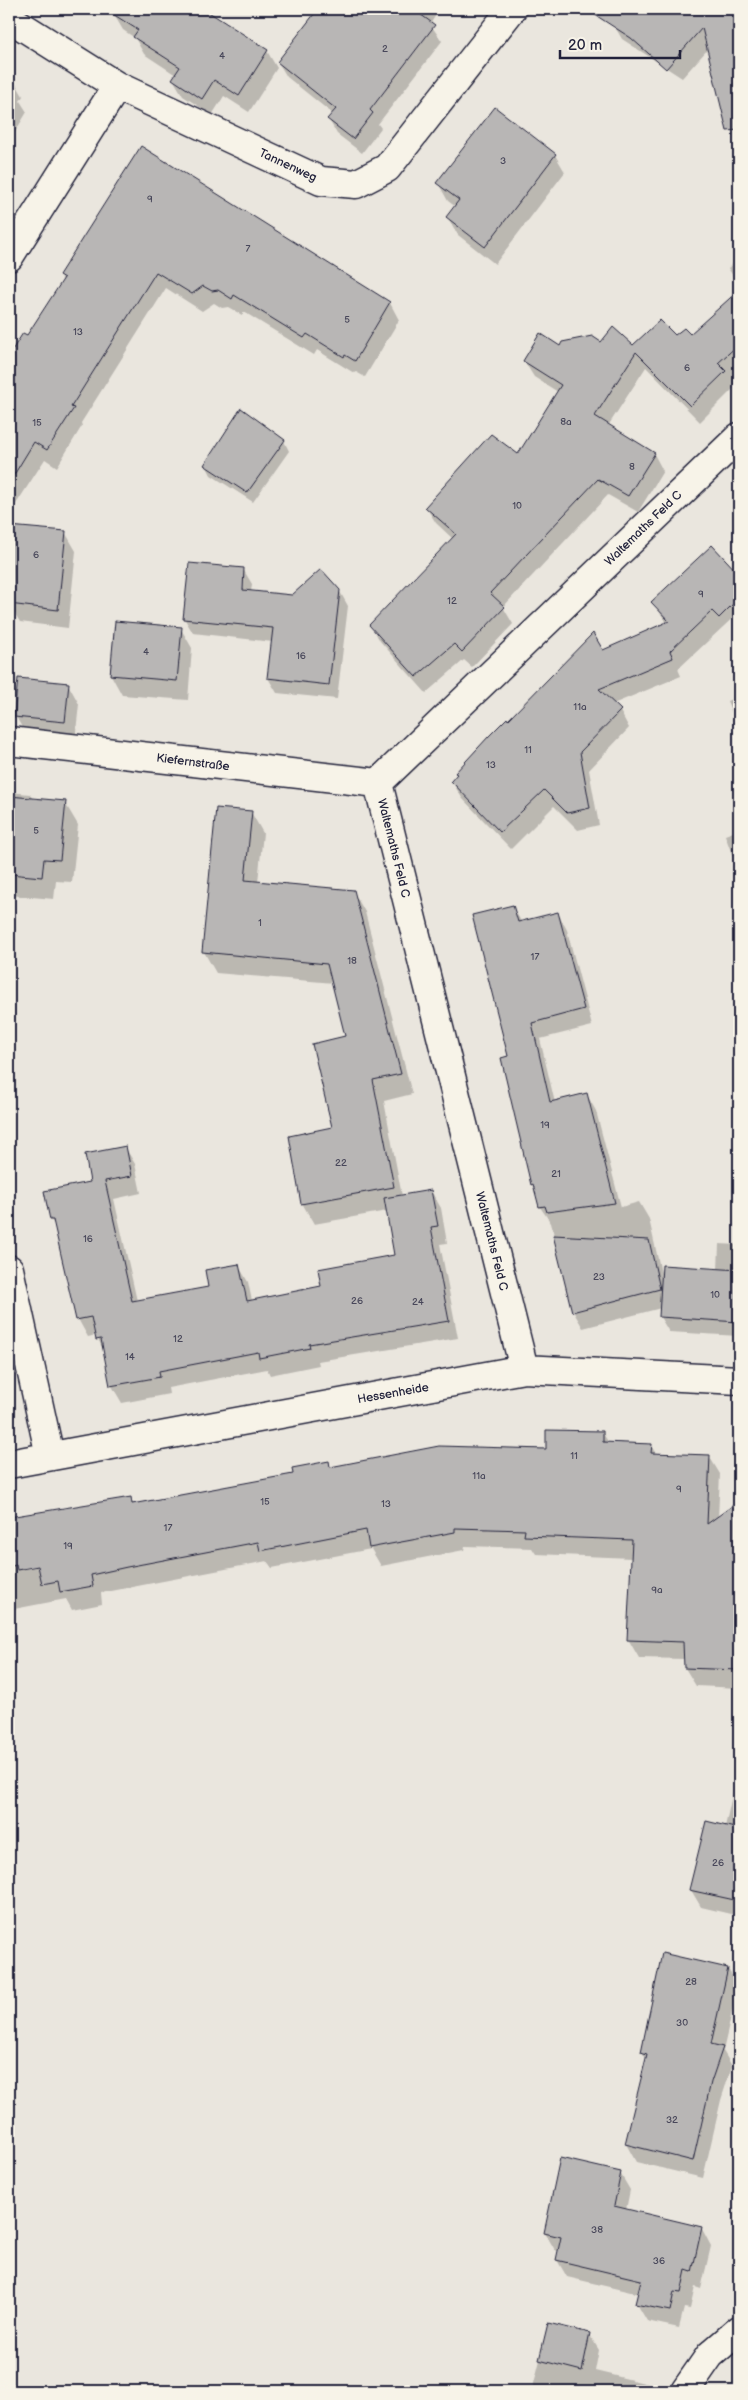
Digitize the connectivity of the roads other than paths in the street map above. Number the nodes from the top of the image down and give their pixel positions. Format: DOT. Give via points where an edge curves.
graph roads {
  1 [pos="512,9"];
  2 [pos="9,18"];
  3 [pos="117,86"];
  4 [pos="9,257"];
  5 [pos="737,443"];
  6 [pos="9,740"];
  7 [pos="378,783"];
  8 [pos="9,1269"];
  9 [pos="524,1370"];
  10 [pos="739,1380"];
  11 [pos="50,1456"];
  12 [pos="9,1464"];
  13 [pos="739,2330"];
  14 [pos="685,2391"];
  1 -- 3 [label="street, Tannenweg" via="387,168 356,184 322,181"];
  2 -- 3 [label="street, Tannenweg"];
  3 -- 4 [label="street"];
  5 -- 7 [label="street, Waltemaths Feld C"];
  6 -- 7 [label="street, Kiefernstraße"];
  7 -- 9 [label="street, Waltemaths Feld C"];
  8 -- 11 [label="street"];
  9 -- 10 [label="street, Hessenheide"];
  9 -- 11 [label="street, Hessenheide"];
  11 -- 12 [label="street, Hessenheide"];
  13 -- 14 [label="street" via="710,2355"];
}
